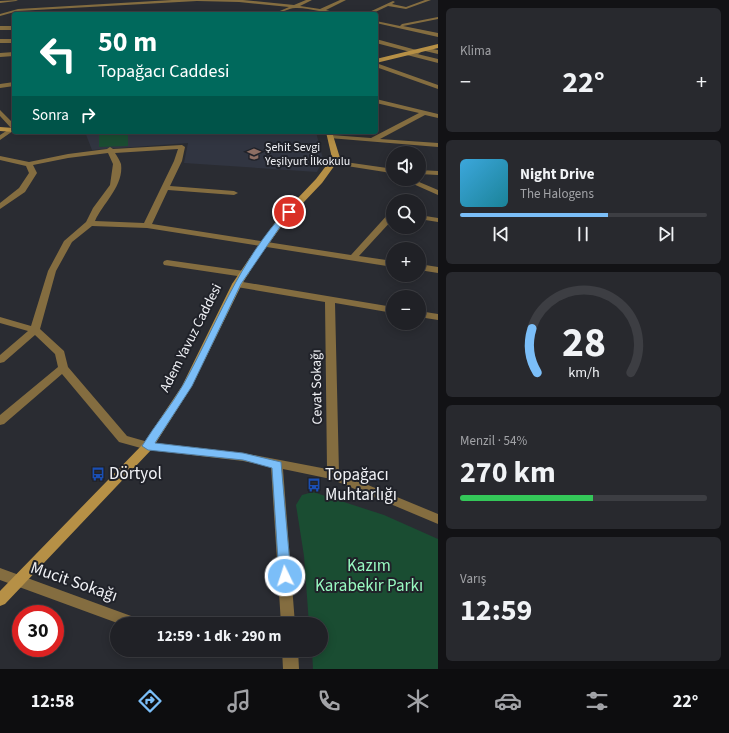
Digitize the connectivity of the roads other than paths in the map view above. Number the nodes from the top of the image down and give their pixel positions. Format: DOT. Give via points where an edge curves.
graph roads {
  1 [pos="16,0"];
  2 [pos="310,0"];
  3 [pos="344,0"];
  4 [pos="398,0"];
  5 [pos="429,0"];
  6 [pos="255,1"];
  7 [pos="0,2"];
  8 [pos="388,5"];
  9 [pos="295,6"];
  10 [pos="32,10"];
  11 [pos="322,10"];
  12 [pos="54,12"];
  13 [pos="282,12"];
  14 [pos="330,12"];
  15 [pos="372,12"];
  16 [pos="0,16"];
  17 [pos="438,18"];
  18 [pos="378,22"];
  19 [pos="398,26"];
  20 [pos="0,28"];
  21 [pos="12,28"];
  22 [pos="438,35"];
  23 [pos="0,41"];
  24 [pos="12,41"];
  25 [pos="378,42"];
  26 [pos="438,46"];
  27 [pos="427,50"];
  28 [pos="418,52"];
  29 [pos="438,52"];
  30 [pos="12,54"];
  31 [pos="408,54"];
  32 [pos="0,55"];
  33 [pos="378,61"];
  34 [pos="438,61"];
  35 [pos="378,66"];
  36 [pos="12,84"];
  37 [pos="0,86"];
  38 [pos="438,87"];
  39 [pos="378,101"];
  40 [pos="438,109"];
  41 [pos="0,112"];
  42 [pos="426,113"];
  43 [pos="438,116"];
  44 [pos="0,128"];
  45 [pos="12,128"];
  46 [pos="12,129"];
  47 [pos="12,130"];
  48 [pos="330,134"];
  49 [pos="0,138"];
  50 [pos="372,140"];
  51 [pos="438,145"];
  52 [pos="110,149"];
  53 [pos="0,158"];
  54 [pos="334,162"];
  55 [pos="29,164"];
  56 [pos="386,170"];
  57 [pos="426,172"];
  58 [pos="438,173"];
  59 [pos="421,186"];
  60 [pos="165,188"];
  61 [pos="234,193"];
  62 [pos="438,194"];
  63 [pos="0,207"];
  64 [pos="426,218"];
  65 [pos="438,220"];
  66 [pos="386,222"];
  67 [pos="90,223"];
  68 [pos="147,226"];
  69 [pos="265,244"];
  70 [pos="354,258"];
  71 [pos="167,263"];
  72 [pos="386,263"];
  73 [pos="426,268"];
  74 [pos="438,270"];
  75 [pos="244,274"];
  76 [pos="237,284"];
  77 [pos="330,299"];
  78 [pos="386,309"];
  79 [pos="426,315"];
  80 [pos="438,317"];
  81 [pos="0,320"];
  82 [pos="35,330"];
  83 [pos="0,360"];
  84 [pos="63,368"];
  85 [pos="0,421"];
  86 [pos="148,446"];
  87 [pos="277,465"];
  88 [pos="333,475"];
  89 [pos="438,519"];
  90 [pos="0,574"];
  91 [pos="18,581"];
  92 [pos="0,600"];
  93 [pos="118,617"];
  94 [pos="288,617"];
  95 [pos="290,657"];
  96 [pos="291,669"];
  1 -- 7 [label="street"];
  2 -- 9 [label="street"];
  3 -- 11 [label="street"];
  4 -- 8 [label="street"];
  5 -- 8 [label="street" via="406,8"];
  6 -- 9 [label="street"];
  6 -- 10 [label="street" via="197,0"];
  8 -- 15 [label="street"];
  9 -- 11 [label="street"];
  9 -- 13 [label="street"];
  10 -- 12 [label="street"];
  10 -- 16 [label="street" via="18,10"];
  11 -- 14 [label="street"];
  17 -- 19 [label="street"];
  18 -- 19 [label="street"];
  19 -- 22 [label="street"];
  20 -- 21 [label="street"];
  23 -- 24 [label="street"];
  25 -- 28 [label="street"];
  26 -- 27 [label="street"];
  27 -- 28 [label="street"];
  27 -- 29 [label="street"];
  28 -- 31 [label="street"];
  30 -- 32 [label="street"];
  31 -- 33 [label="street"];
  31 -- 34 [label="street"];
  35 -- 38 [label="street"];
  36 -- 37 [label="street"];
  39 -- 42 [label="street"];
  40 -- 42 [label="street"];
  41 -- 45 [label="street"];
  42 -- 43 [label="street"];
  42 -- 50 [label="street"];
  44 -- 46 [label="street"];
  47 -- 49 [label="street"];
  48 -- 50 [label="street"];
  48 -- 54 [label="street" via="336,158"];
  50 -- 51 [label="street"];
  52 -- 55 [label="street"];
  52 -- 60 [label="street" via="182,147"];
  52 -- 67 [label="street" via="117,164 114,185 97,208"];
  53 -- 55 [label="street"];
  54 -- 56 [label="street"];
  54 -- 69 [label="street, Adem Yavuz Caddesi" via="280,222"];
  55 -- 63 [label="street" via="33,173 22,190"];
  57 -- 58 [label="street"];
  59 -- 62 [label="street"];
  60 -- 61 [label="street"];
  60 -- 68 [label="street"];
  64 -- 65 [label="street"];
  66 -- 70 [label="street"];
  67 -- 68 [label="street"];
  67 -- 82 [label="street" via="68,241 52,271"];
  68 -- 69 [label="street"];
  69 -- 70 [label="street"];
  69 -- 75 [label="street, Adem Yavuz Caddesi"];
  70 -- 72 [label="street"];
  71 -- 75 [label="street"];
  73 -- 74 [label="street"];
  75 -- 76 [label="street, Adem Yavuz Caddesi"];
  76 -- 77 [label="street"];
  76 -- 86 [label="street, Adem Yavuz Caddesi" via="187,386"];
  77 -- 78 [label="street"];
  77 -- 88 [label="street, Cevat Sokağı"];
  79 -- 80 [label="street"];
  81 -- 82 [label="street"];
  82 -- 83 [label="street"];
  82 -- 84 [label="street" via="60,353"];
  84 -- 85 [label="street"];
  84 -- 86 [label="street" via="123,439"];
  86 -- 87 [label="street" via="243,457"];
  86 -- 91 [label="street, Adem Yavuz Caddesi"];
  87 -- 88 [label="street"];
  87 -- 94 [label="street"];
  88 -- 89 [label="street"];
  90 -- 91 [label="street, Mucit Sokağı"];
  91 -- 92 [label="street, Adem Yavuz Caddesi"];
  91 -- 93 [label="street, Mucit Sokağı"];
  95 -- 96 [label="street"];
}
